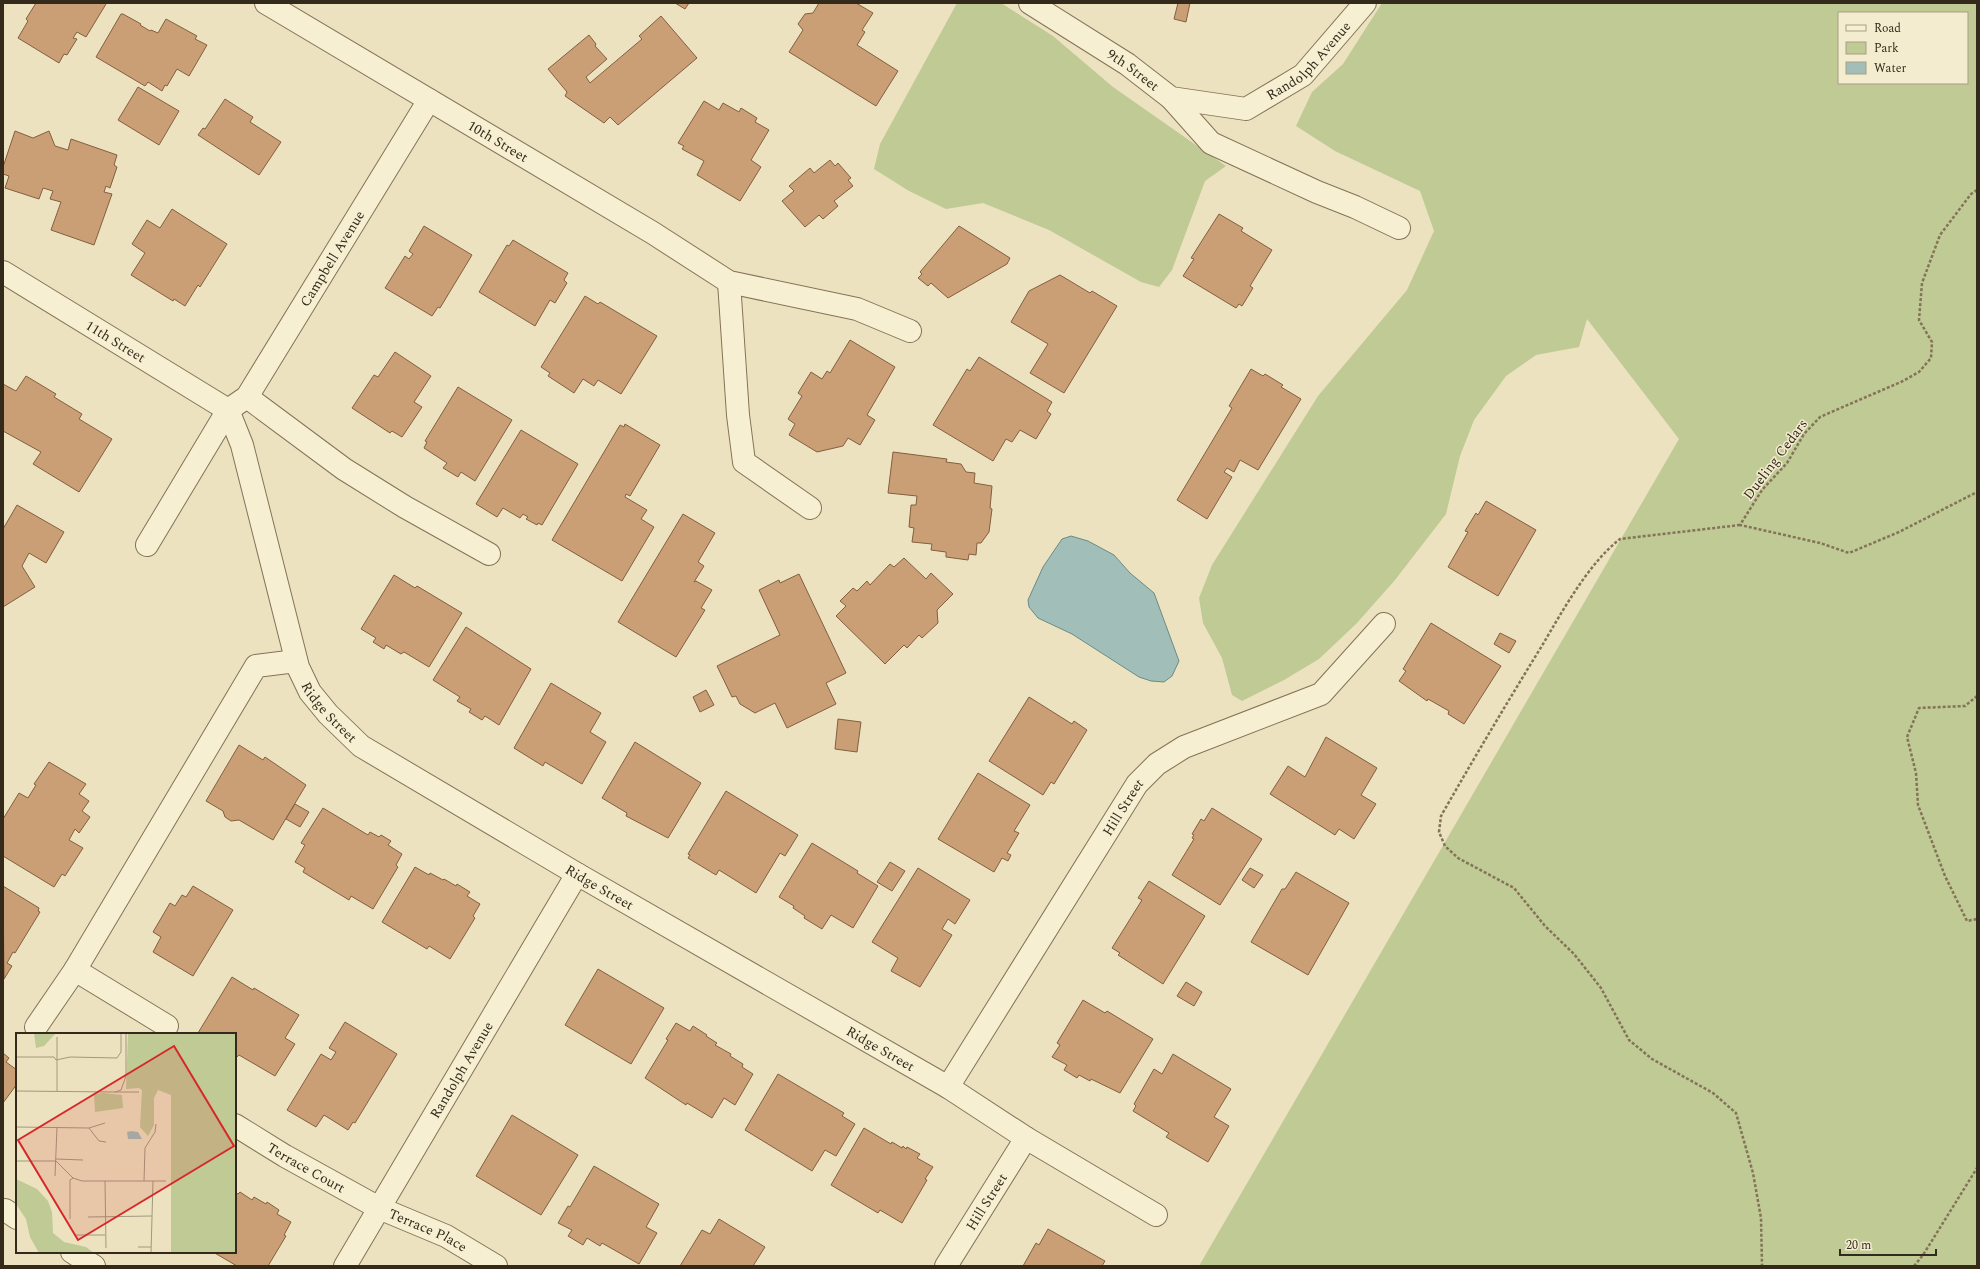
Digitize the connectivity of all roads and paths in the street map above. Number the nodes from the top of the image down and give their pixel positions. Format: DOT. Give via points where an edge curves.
graph roads {
  1 [pos="266,3"];
  2 [pos="1030,3"];
  3 [pos="1365,3"];
  4 [pos="1171,98"];
  5 [pos="429,100"];
  6 [pos="1246,109"];
  7 [pos="1977,190"];
  8 [pos="1399,228"];
  9 [pos="3,272"];
  10 [pos="729,282"];
  11 [pos="910,331"];
  12 [pos="247,397"];
  13 [pos="228,410"];
  14 [pos="1977,492"];
  15 [pos="810,508"];
  16 [pos="1740,525"];
  17 [pos="147,545"];
  18 [pos="489,554"];
  19 [pos="1384,624"];
  20 [pos="296,661"];
  21 [pos="1977,696"];
  22 [pos="578,874"];
  23 [pos="1977,919"];
  24 [pos="75,970"];
  25 [pos="167,1026"];
  26 [pos="36,1027"];
  27 [pos="948,1087"];
  28 [pos="236,1125"];
  29 [pos="1026,1138"];
  30 [pos="1977,1168"];
  31 [pos="379,1208"];
  32 [pos="1156,1215"];
  33 [pos="74,1253"];
  34 [pos="94,1266"];
  35 [pos="346,1266"];
  36 [pos="496,1266"];
  37 [pos="946,1266"];
  38 [pos="1762,1266"];
  39 [pos="1914,1266"];
  1 -- 5 [label="street, 10th Street"];
  2 -- 4 [label="street, 9th Street" via="1126,64"];
  3 -- 6 [label="street, Randolph Avenue" via="1304,75"];
  4 -- 6 [label="street, 9th Street"];
  4 -- 8 [label="street" via="1211,143"];
  5 -- 10 [label="street, 10th Street" via="654,233"];
  5 -- 12 [label="street, Campbell Avenue"];
  7 -- 16 [label="path, Dueling Cedars" via="1970,194 1940,235 1922,283 1919,320 1932,342 1931,358 1919,372 1903,381 1820,417 1762,490"];
  9 -- 13 [label="street, 11th Street"];
  10 -- 11 [label="street" via="857,309"];
  10 -- 15 [label="street" via="738,415 744,462"];
  12 -- 13 [label="street, Campbell Avenue"];
  12 -- 18 [label="street" via="344,469"];
  13 -- 17 [label="street"];
  13 -- 20 [label="street, Ridge Street" via="242,445"];
  14 -- 16 [label="path" via="1899,532 1849,553 1820,543"];
  16 -- 38 [label="path" via="1620,539 1606,550 1565,608 1440,816 1439,832 1445,846 1458,858 1514,888 1601,988 1629,1040 1652,1059 1713,1093 1736,1114 1753,1173 1761,1218"];
  19 -- 27 [label="street, Hill Street" via="1321,694 1184,747 1157,764 1137,784"];
  20 -- 22 [label="street, Ridge Street" via="310,692 328,714 362,746"];
  20 -- 24 [label="street" via="256,666"];
  21 -- 23 [label="path" via="1964,706 1919,708 1907,737 1916,772 1918,805 1945,876 1967,921"];
  22 -- 27 [label="street, Ridge Street"];
  22 -- 31 [label="street, Randolph Avenue"];
  24 -- 25 [label="street"];
  24 -- 26 [label="street"];
  27 -- 29 [label="street, Ridge Street"];
  28 -- 31 [label="street, Terrace Court" via="285,1156"];
  29 -- 32 [label="street, Ridge Street"];
  29 -- 37 [label="street, Hill Street"];
  30 -- 39 [label="path"];
  31 -- 35 [label="street, Randolph Avenue"];
  31 -- 36 [label="street, Terrace Place" via="446,1236"];
  33 -- 34 [label="street"];
}
